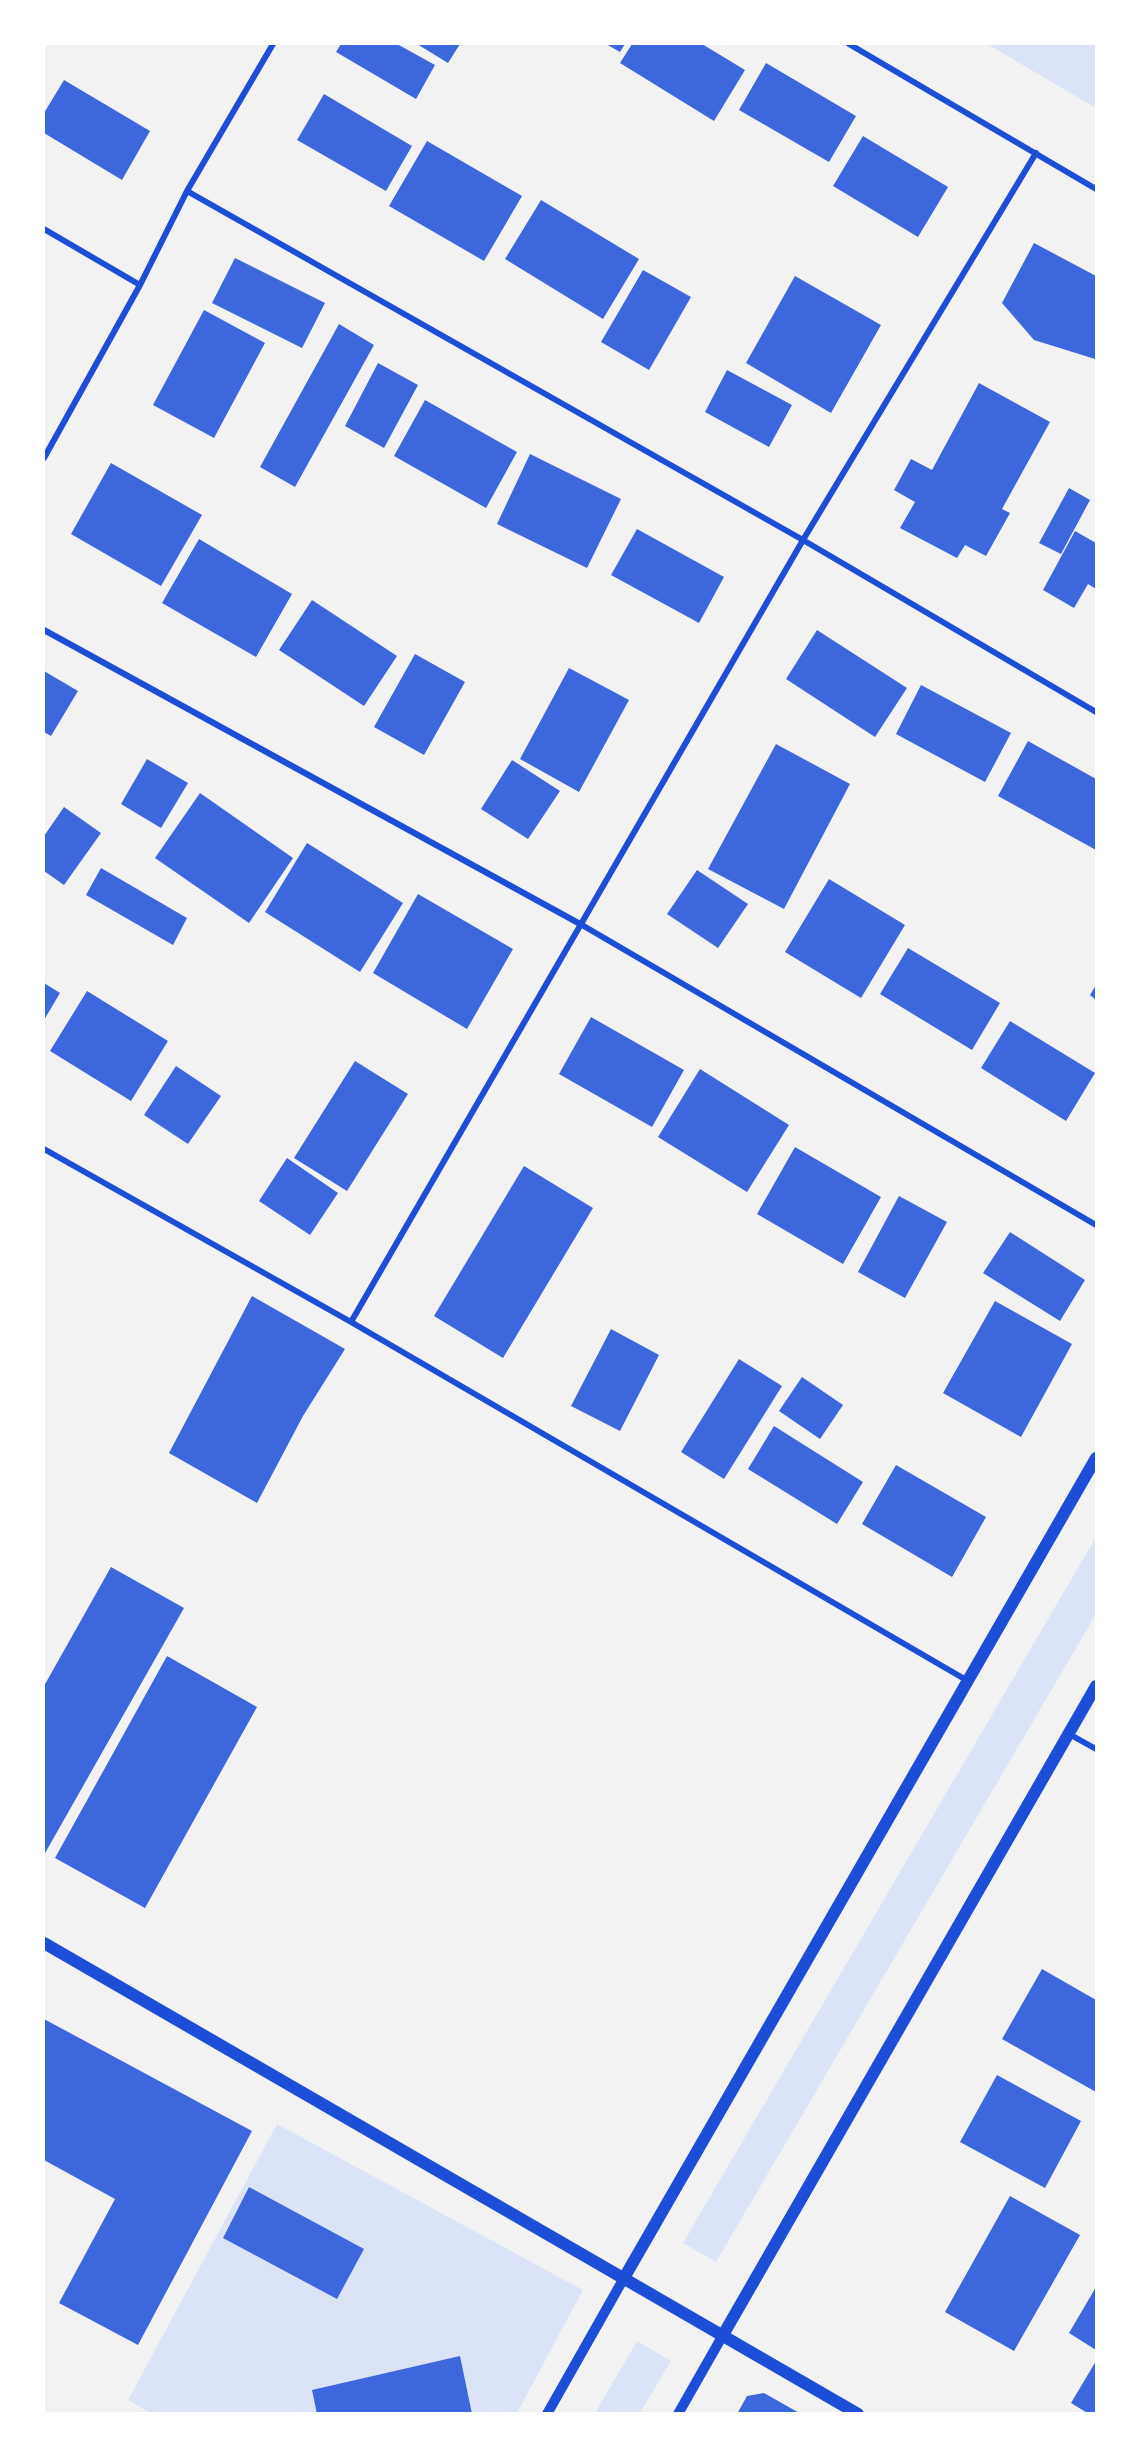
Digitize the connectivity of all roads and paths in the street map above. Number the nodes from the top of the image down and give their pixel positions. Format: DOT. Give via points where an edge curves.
graph roads {
  1 [pos="273,44"];
  2 [pos="849,44"];
  3 [pos="1036,153"];
  4 [pos="1096,189"];
  5 [pos="187,191"];
  6 [pos="44,229"];
  7 [pos="140,285"];
  8 [pos="44,458"];
  9 [pos="803,540"];
  10 [pos="44,630"];
  11 [pos="1096,712"];
  12 [pos="582,925"];
  13 [pos="44,1149"];
  14 [pos="1096,1224"];
  15 [pos="351,1322"];
  16 [pos="1096,1458"];
  17 [pos="968,1681"];
  18 [pos="1096,1686"];
  19 [pos="1069,1734"];
  20 [pos="1096,1749"];
  21 [pos="44,1942"];
  22 [pos="624,2278"];
  23 [pos="723,2335"];
  24 [pos="547,2414"];
  25 [pos="678,2414"];
  26 [pos="858,2414"];
  1 -- 5 [label="street"];
  2 -- 3 [label="street"];
  3 -- 4 [label="street"];
  3 -- 9 [label="street"];
  5 -- 7 [label="street"];
  5 -- 9 [label="street"];
  6 -- 7 [label="street"];
  7 -- 8 [label="street"];
  9 -- 11 [label="street"];
  9 -- 12 [label="street"];
  10 -- 12 [label="street"];
  12 -- 14 [label="street"];
  12 -- 15 [label="street"];
  13 -- 15 [label="street"];
  15 -- 17 [label="street"];
  16 -- 17 [label="main road"];
  17 -- 22 [label="main road"];
  18 -- 19 [label="main road"];
  19 -- 20 [label="street"];
  19 -- 23 [label="main road"];
  21 -- 22 [label="main road"];
  22 -- 23 [label="main road"];
  22 -- 24 [label="street"];
  23 -- 25 [label="street"];
  23 -- 26 [label="main road"];
}
